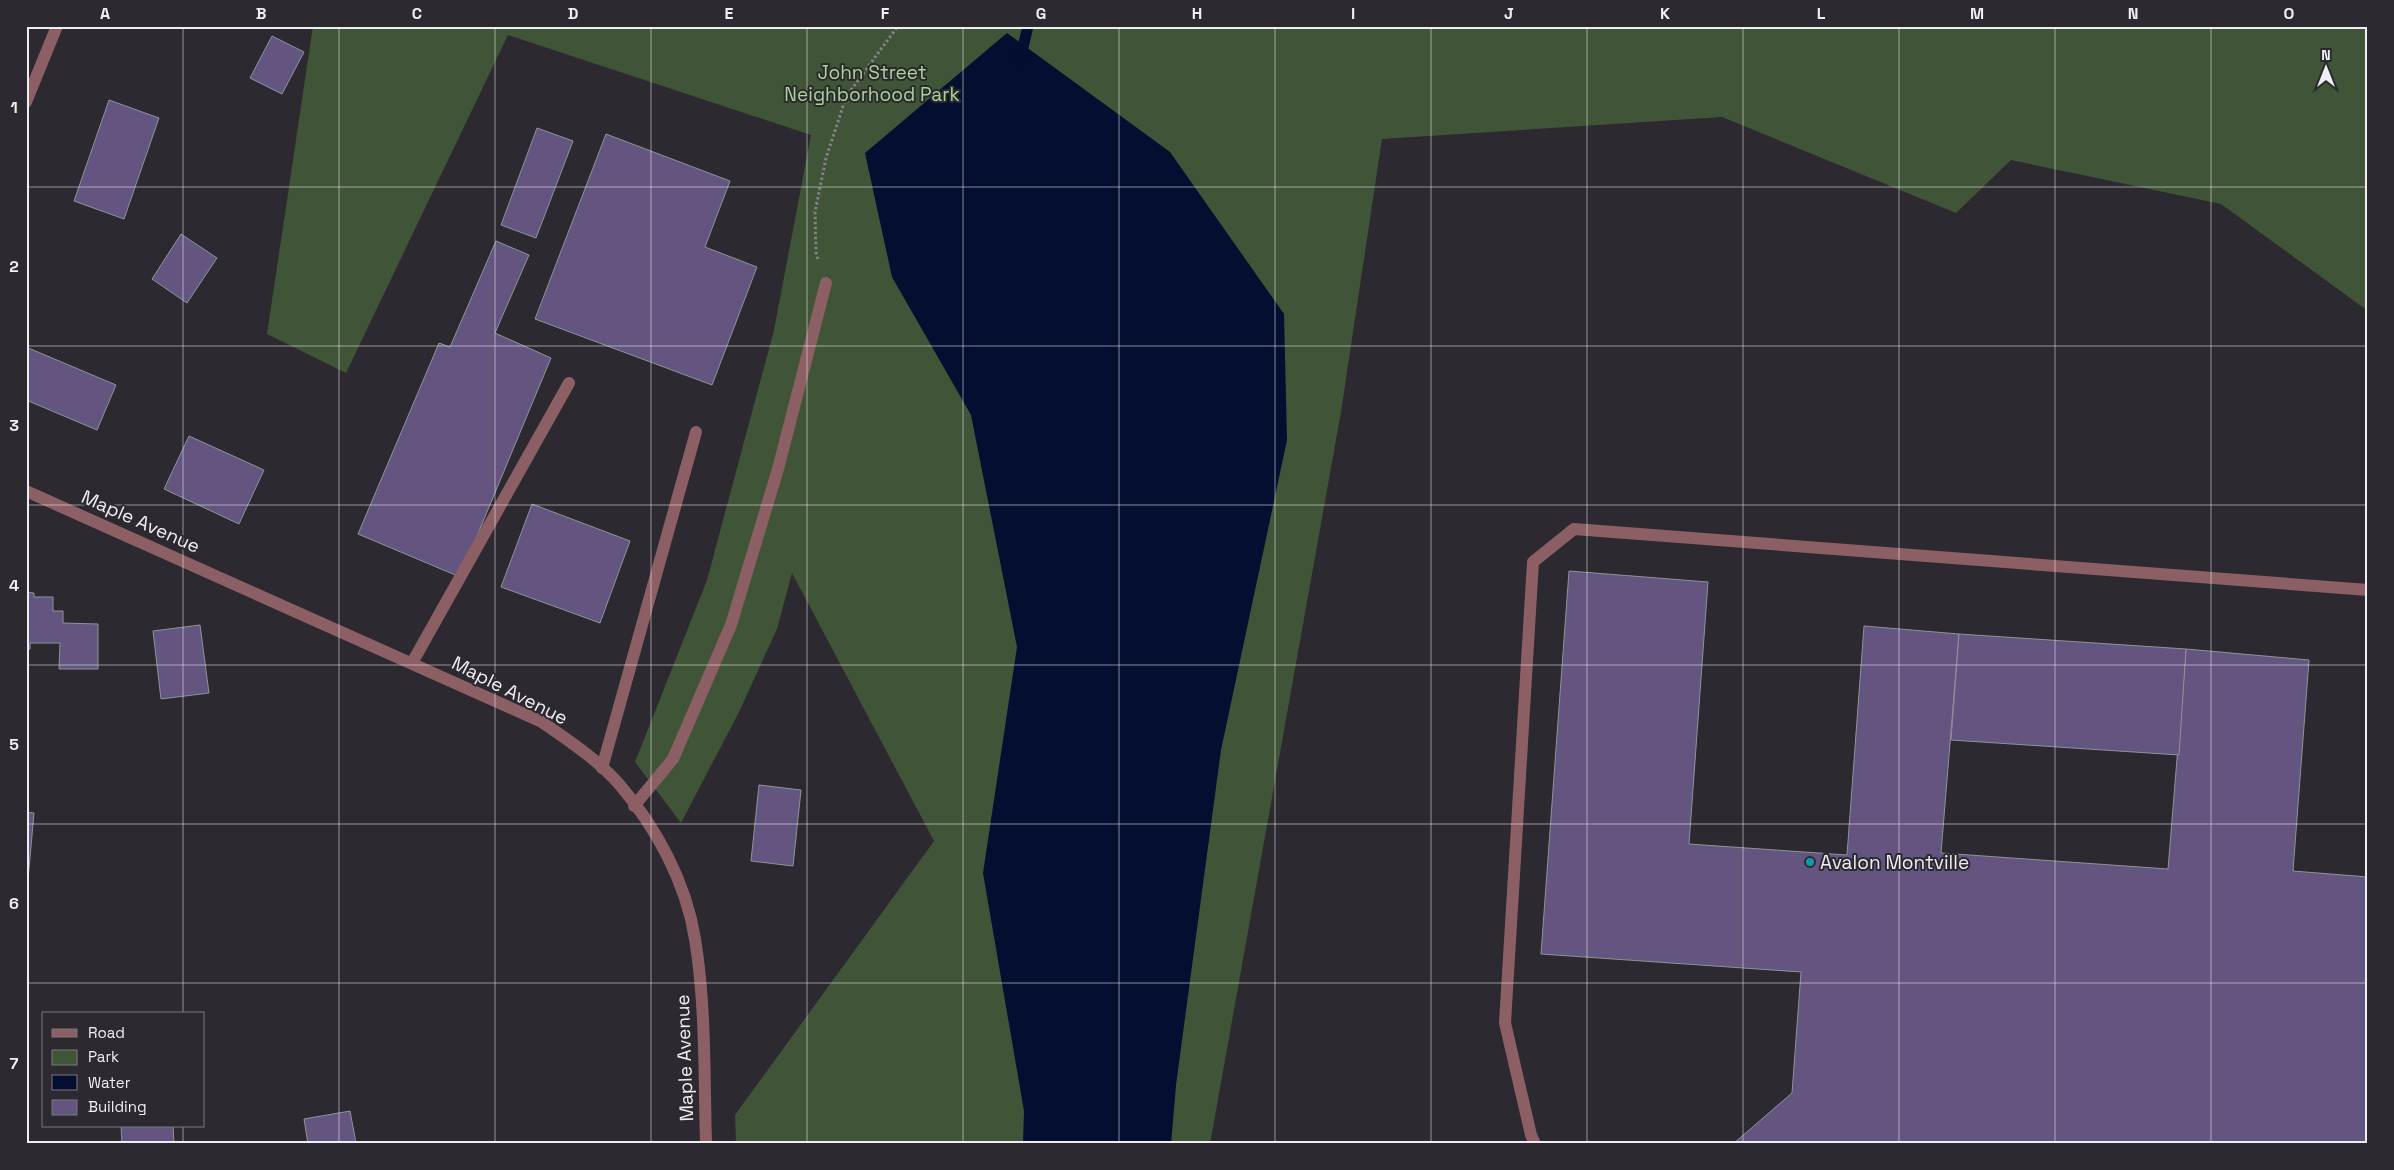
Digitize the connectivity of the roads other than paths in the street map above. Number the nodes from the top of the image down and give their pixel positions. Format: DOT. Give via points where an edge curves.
graph roads {
  1 [pos="57,26"];
  2 [pos="26,102"];
  3 [pos="826,283"];
  4 [pos="569,383"];
  5 [pos="696,432"];
  6 [pos="26,490"];
  7 [pos="2368,590"];
  8 [pos="412,663"];
  9 [pos="602,768"];
  10 [pos="634,806"];
  11 [pos="706,1144"];
  12 [pos="1535,1144"];
  1 -- 2 [label="street"];
  3 -- 10 [label="street" via="778,469 731,625 673,759"];
  4 -- 8 [label="street"];
  5 -- 9 [label="street"];
  6 -- 8 [label="street, Maple Avenue"];
  7 -- 12 [label="street" via="1574,529 1533,562 1531,592 1505,1023"];
  8 -- 9 [label="street, Maple Avenue" via="542,722"];
  9 -- 10 [label="street, Maple Avenue"];
  10 -- 11 [label="street, Maple Avenue" via="655,832 673,867 690,914 700,988"];
}
